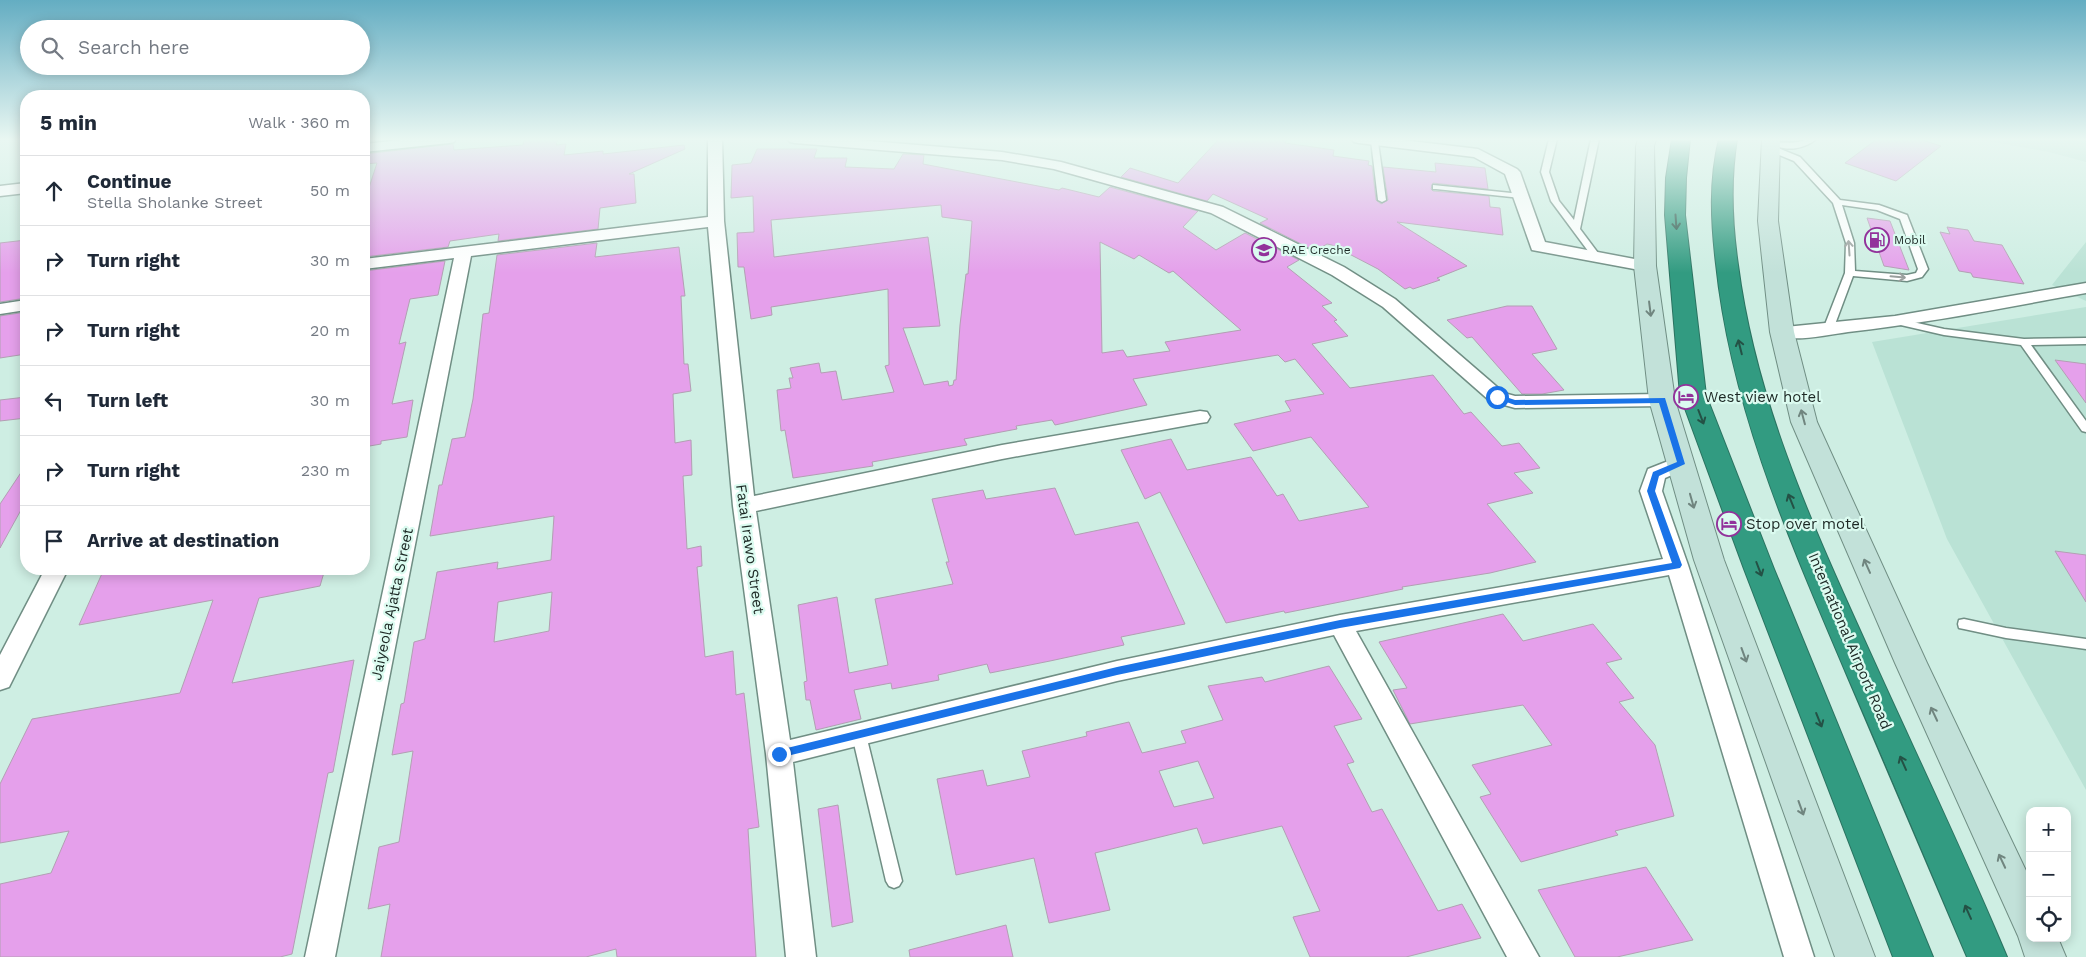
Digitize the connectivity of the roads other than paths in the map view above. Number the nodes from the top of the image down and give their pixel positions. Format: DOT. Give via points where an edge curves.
graph roads {
  1 [pos="716,184"];
  2 [pos="1123,184"];
  3 [pos="1379,184"];
  4 [pos="1516,184"];
  5 [pos="1549,184"];
  6 [pos="1586,184"];
  7 [pos="1645,184"];
  8 [pos="1676,184"];
  9 [pos="1722,184"];
  10 [pos="1769,184"];
  11 [pos="1820,184"];
  12 [pos="1436,187"];
  13 [pos="20,189"];
  14 [pos="0,191"];
  15 [pos="1521,196"];
  16 [pos="1382,200"];
  17 [pos="1837,202"];
  18 [pos="716,221"];
  19 [pos="1576,229"];
  20 [pos="464,252"];
  21 [pos="1597,257"];
  22 [pos="370,263"];
  23 [pos="1645,266"];
  24 [pos="1850,273"];
  25 [pos="2086,288"];
  26 [pos="20,307"];
  27 [pos="0,309"];
  28 [pos="1895,321"];
  29 [pos="1829,327"];
  30 [pos="1782,332"];
  31 [pos="2086,341"];
  32 [pos="2024,342"];
  33 [pos="1662,400"];
  34 [pos="1200,417"];
  35 [pos="2086,428"];
  36 [pos="1681,464"];
  37 [pos="744,506"];
  38 [pos="1677,565"];
  39 [pos="53,575"];
  40 [pos="1340,624"];
  41 [pos="1964,624"];
  42 [pos="2086,644"];
  43 [pos="0,680"];
  44 [pos="859,735"];
  45 [pos="779,754"];
  46 [pos="894,880"];
  47 [pos="2026,913"];
  48 [pos="2039,942"];
  49 [pos="320,957"];
  50 [pos="801,957"];
  51 [pos="1524,957"];
  52 [pos="1799,957"];
  53 [pos="1855,957"];
  54 [pos="1913,957"];
  55 [pos="1987,957"];
  56 [pos="2046,957"];
  1 -- 18 [label="street, Fatai Irawo Street"];
  2 -- 33 [label="street" via="1217,210 1338,272 1389,303 1497,397 1515,402"];
  3 -- 16 [label="lane"];
  4 -- 15 [label="street"];
  5 -- 19 [label="lane" via="1555,202"];
  6 -- 19 [label="lane"];
  7 -- 23 [label="main road"];
  8 -- 54 [label="highway, one-way" via="1675,215 1693,395 1758,569"];
  55 -- 9 [label="highway, International Airport Road, one-way" via="1824,584 1781,477 1750,385 1727,283"];
  10 -- 30 [label="main road" via="1768,221"];
  11 -- 17 [label="lane"];
  12 -- 15 [label="lane"];
  13 -- 14 [label="street"];
  15 -- 21 [label="street" via="1538,246"];
  24 -- 17 [label="lane, one-way" via="1850,243"];
  24 -- 17 [label="lane, one-way" via="1907,278 1919,275 1923,269 1904,217 1879,208"];
  18 -- 20 [label="street"];
  18 -- 37 [label="street, Fatai Irawo Street"];
  19 -- 21 [label="lane"];
  20 -- 22 [label="street"];
  20 -- 49 [label="street, Jaiyeola Ajatta Street"];
  21 -- 23 [label="street"];
  23 -- 33 [label="main road, one-way"];
  24 -- 29 [label="lane"];
  25 -- 28 [label="street"];
  26 -- 27 [label="street"];
  28 -- 29 [label="street"];
  28 -- 32 [label="lane" via="1944,332"];
  29 -- 30 [label="street"];
  47 -- 30 [label="main road, one-way" via="1804,422"];
  31 -- 32 [label="lane"];
  32 -- 35 [label="lane"];
  33 -- 36 [label="main road"];
  34 -- 37 [label="street" via="983,456"];
  36 -- 38 [label="street" via="1655,474 1651,491"];
  36 -- 53 [label="main road, one-way" via="1709,560"];
  37 -- 45 [label="street, Fatai Irawo Street"];
  38 -- 40 [label="street"];
  38 -- 52 [label="street"];
  39 -- 43 [label="street"];
  40 -- 44 [label="street" via="1117,671"];
  40 -- 51 [label="street"];
  41 -- 42 [label="lane"];
  44 -- 45 [label="street"];
  44 -- 46 [label="lane"];
  45 -- 50 [label="street, Fatai Irawo Street"];
  48 -- 56 [label="main road"];
}
